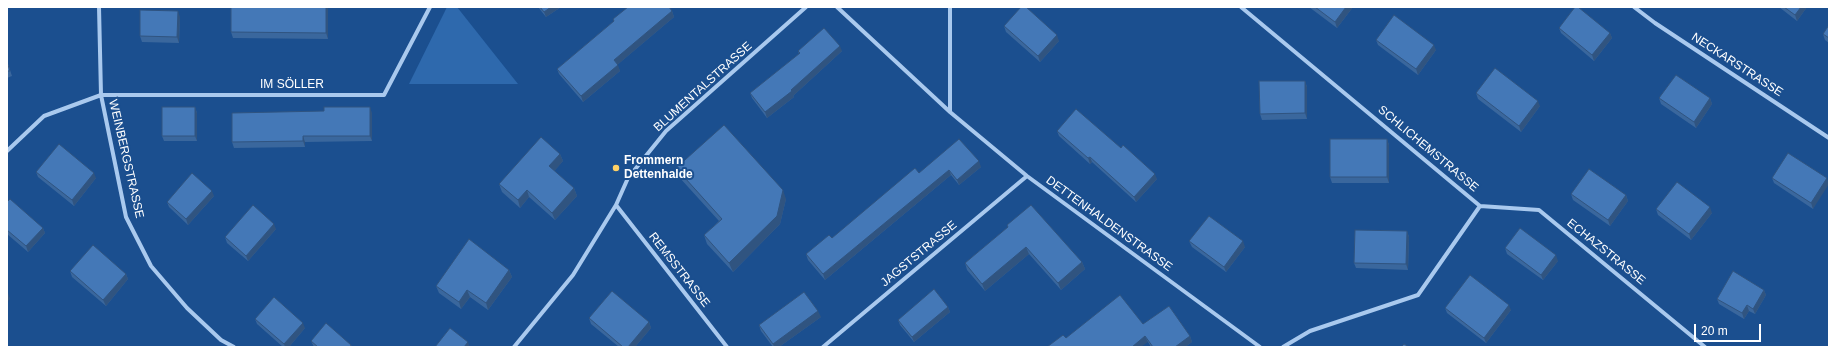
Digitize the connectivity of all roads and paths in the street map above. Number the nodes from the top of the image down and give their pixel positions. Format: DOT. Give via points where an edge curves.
graph roads {
  1 [pos="99,7"];
  2 [pos="430,7"];
  3 [pos="806,7"];
  4 [pos="837,7"];
  5 [pos="950,7"];
  6 [pos="1241,7"];
  7 [pos="1634,7"];
  8 [pos="101,95"];
  9 [pos="950,112"];
  10 [pos="1829,138"];
  11 [pos="7,150"];
  12 [pos="1027,176"];
  13 [pos="616,204"];
  14 [pos="1480,206"];
  15 [pos="234,347"];
  16 [pos="514,347"];
  17 [pos="727,347"];
  18 [pos="824,347"];
  19 [pos="1260,347"];
  20 [pos="1283,347"];
  21 [pos="1705,347"];
  1 -- 8 [label="street, WEINBERGSTRASSE"];
  2 -- 8 [label="street, IM SÖLLER" via="384,95"];
  3 -- 13 [label="street, BLUMENTALSTRASSE" via="666,131 628,178"];
  4 -- 9 [label="street, DETTENHALDENSTRASSE"];
  5 -- 9 [label="street"];
  6 -- 14 [label="street, SCHLICHEMSTRASSE"];
  7 -- 10 [label="street, NECKARSTRASSE"];
  8 -- 11 [label="street" via="44,116"];
  8 -- 15 [label="street, WEINBERGSTRASSE" via="126,217 151,266 187,308 221,340"];
  9 -- 12 [label="street, DETTENHALDENSTRASSE"];
  12 -- 18 [label="street, JAGSTSTRASSE"];
  12 -- 19 [label="street, DETTENHALDENSTRASSE"];
  13 -- 16 [label="street, BLUMENTALSTRASSE" via="573,275"];
  13 -- 17 [label="street, REMSSTRASSE"];
  14 -- 20 [label="street, SCHLICHEMSTRASSE" via="1418,295 1310,331"];
  14 -- 21 [label="street, ECHAZSTRASSE" via="1539,210"];
}
